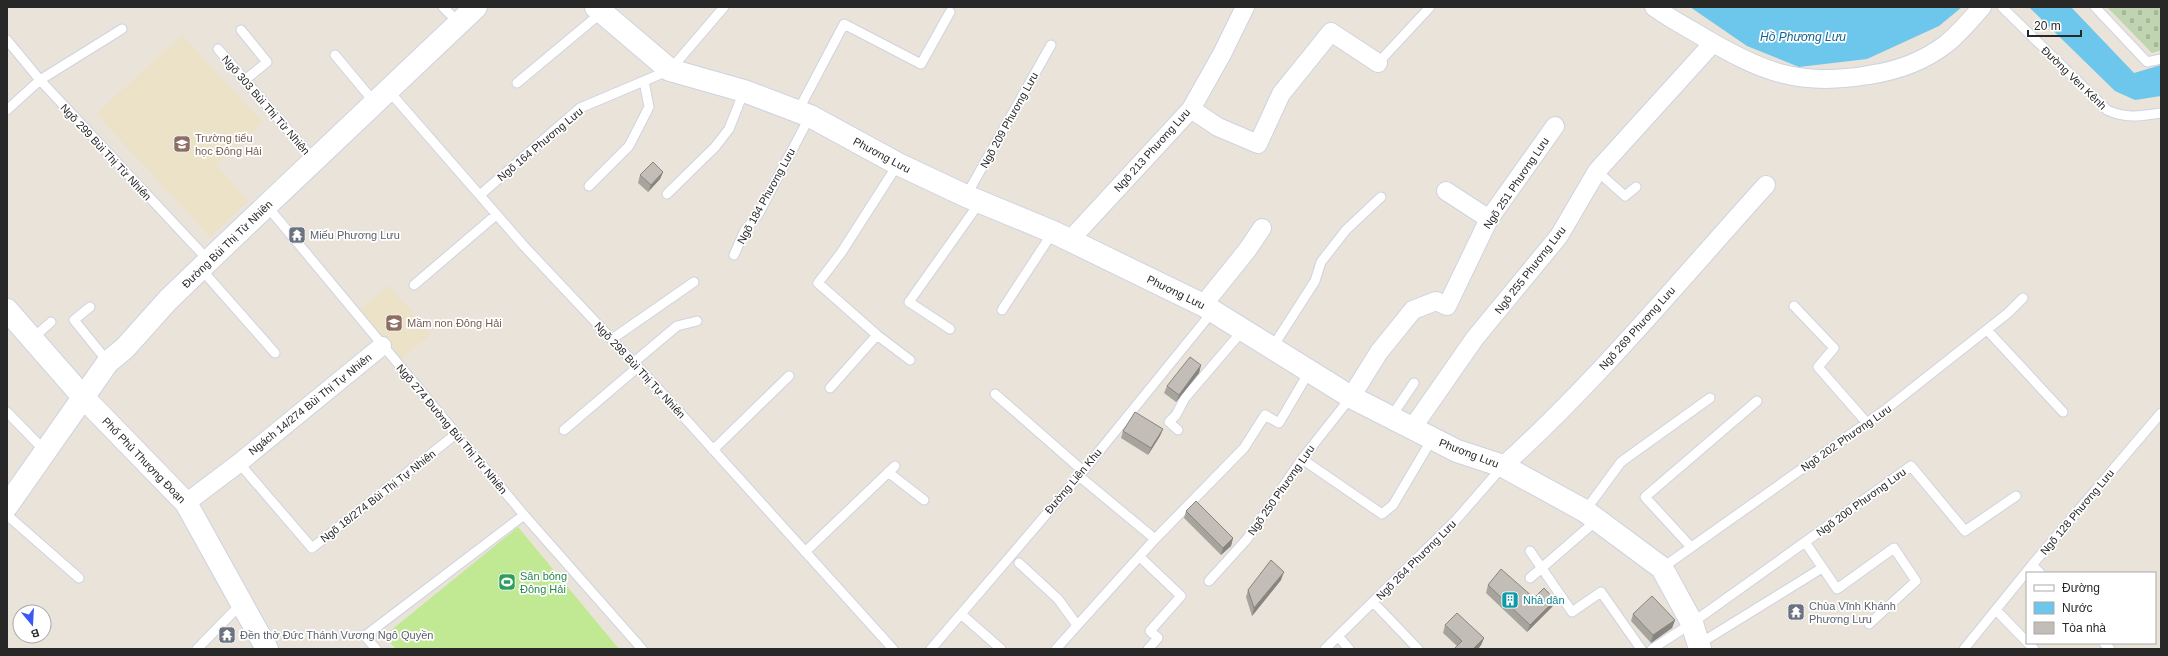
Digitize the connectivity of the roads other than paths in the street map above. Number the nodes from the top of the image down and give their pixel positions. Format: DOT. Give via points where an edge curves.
graph roads {
  1 [pos="443,7"];
  2 [pos="476,7"];
  3 [pos="724,7"];
  4 [pos="1245,7"];
  5 [pos="1430,7"];
  6 [pos="1654,7"];
  7 [pos="1982,7"];
  8 [pos="2002,7"];
  9 [pos="2095,7"];
  10 [pos="598,10"];
  11 [pos="950,12"];
  12 [pos="459,23"];
  13 [pos="122,29"];
  14 [pos="241,30"];
  15 [pos="7,40"];
  16 [pos="1713,43"];
  17 [pos="1051,45"];
  18 [pos="218,49"];
  19 [pos="335,55"];
  20 [pos="2161,59"];
  21 [pos="1378,64"];
  22 [pos="670,70"];
  23 [pos="40,80"];
  24 [pos="245,80"];
  25 [pos="644,81"];
  26 [pos="517,83"];
  27 [pos="744,91"];
  28 [pos="381,96"];
  29 [pos="1190,109"];
  30 [pos="7,110"];
  31 [pos="2161,113"];
  32 [pos="804,114"];
  33 [pos="1555,126"];
  34 [pos="315,161"];
  35 [pos="898,164"];
  36 [pos="1597,171"];
  37 [pos="589,186"];
  38 [pos="1766,186"];
  39 [pos="1636,187"];
  40 [pos="1446,191"];
  41 [pos="666,194"];
  42 [pos="480,195"];
  43 [pos="1382,197"];
  44 [pos="973,199"];
  45 [pos="267,206"];
  46 [pos="496,215"];
  47 [pos="1489,219"];
  48 [pos="1262,228"];
  49 [pos="1061,236"];
  50 [pos="734,255"];
  51 [pos="205,265"];
  52 [pos="694,282"];
  53 [pos="414,285"];
  54 [pos="2023,298"];
  55 [pos="1794,306"];
  56 [pos="90,307"];
  57 [pos="1208,308"];
  58 [pos="7,310"];
  59 [pos="1002,310"];
  60 [pos="697,321"];
  61 [pos="51,322"];
  62 [pos="950,329"];
  63 [pos="1243,330"];
  64 [pos="1987,330"];
  65 [pos="877,335"];
  66 [pos="33,338"];
  67 [pos="612,339"];
  68 [pos="382,346"];
  69 [pos="1272,348"];
  70 [pos="275,353"];
  71 [pos="910,360"];
  72 [pos="108,362"];
  73 [pos="636,365"];
  74 [pos="1309,372"];
  75 [pos="789,376"];
  76 [pos="1414,383"];
  77 [pos="830,388"];
  78 [pos="995,394"];
  79 [pos="1351,397"];
  80 [pos="84,398"];
  81 [pos="1710,398"];
  82 [pos="1757,401"];
  83 [pos="7,412"];
  84 [pos="2063,412"];
  85 [pos="2161,413"];
  86 [pos="1391,417"];
  87 [pos="1867,423"];
  88 [pos="1413,427"];
  89 [pos="564,430"];
  90 [pos="1178,430"];
  91 [pos="456,434"];
  92 [pos="1432,439"];
  93 [pos="713,450"];
  94 [pos="46,452"];
  95 [pos="1302,459"];
  96 [pos="239,463"];
  97 [pos="1503,466"];
  98 [pos="1080,473"];
  99 [pos="2016,496"];
  100 [pos="924,500"];
  101 [pos="186,503"];
  102 [pos="7,506"];
  103 [pos="7,515"];
  104 [pos="524,515"];
  105 [pos="1591,516"];
  106 [pos="1155,539"];
  107 [pos="1805,542"];
  108 [pos="1691,547"];
  109 [pos="1530,551"];
  110 [pos="805,552"];
  111 [pos="1140,557"];
  112 [pos="1019,563"];
  113 [pos="2032,565"];
  114 [pos="1542,568"];
  115 [pos="1662,568"];
  116 [pos="1822,568"];
  117 [pos="2026,572"];
  118 [pos="2026,572"];
  119 [pos="2039,572"];
  120 [pos="79,578"];
  121 [pos="1530,578"];
  122 [pos="1209,581"];
  123 [pos="243,602"];
  124 [pos="1373,602"];
  125 [pos="1996,610"];
  126 [pos="961,614"];
  127 [pos="1692,623"];
  128 [pos="1869,624"];
  129 [pos="1077,626"];
  130 [pos="1338,636"];
  131 [pos="2026,640"];
  132 [pos="1699,647"];
  133 [pos="197,649"];
  134 [pos="268,649"];
  135 [pos="376,649"];
  136 [pos="642,649"];
  137 [pos="892,649"];
  138 [pos="931,649"];
  139 [pos="1001,649"];
  140 [pos="1056,649"];
  141 [pos="1148,649"];
  142 [pos="1325,649"];
  143 [pos="1349,649"];
  144 [pos="1418,649"];
  145 [pos="1641,649"];
  146 [pos="1652,649"];
  147 [pos="1964,649"];
  1 -- 12 [label="lane"];
  2 -- 12 [label="street, Đường Bùi Thị Từ Nhiên"];
  3 -- 22 [label="lane"];
  4 -- 29 [label="street, Ngõ 213 Phương Lưu" via="1222,54"];
  5 -- 21 [label="lane"];
  6 -- 16 [label="street"];
  7 -- 16 [label="street" via="1947,43 1916,62 1881,73 1846,79 1796,78 1777,73 1749,64"];
  8 -- 31 [label="lane, Đường Ven Kênh" via="2106,110 2118,116 2132,118"];
  9 -- 20 [label="lane" via="2147,62"];
  10 -- 22 [label="street, Phương Lưu"];
  10 -- 26 [label="lane"];
  11 -- 32 [label="lane, Ngõ 184 Phương Lưu" via="921,64 844,24"];
  12 -- 28 [label="street, Đường Bùi Thị Từ Nhiên"];
  13 -- 23 [label="lane"];
  14 -- 24 [label="lane" via="267,62"];
  15 -- 23 [label="lane, Ngõ 299 Bùi Thị Từ Nhiên"];
  16 -- 36 [label="street, Ngõ 255 Phương Lưu"];
  17 -- 44 [label="lane, Ngõ 209 Phương Lưu"];
  18 -- 24 [label="lane, Ngõ 303 Bùi Thị Từ Nhiên"];
  19 -- 28 [label="lane, Ngõ 298 Bùi Thị Tự Nhiên"];
  21 -- 29 [label="street" via="1331,32 1281,94 1258,144 1218,127"];
  22 -- 25 [label="lane, Ngõ 164 Phương Lưu"];
  22 -- 27 [label="street, Phương Lưu"];
  23 -- 30 [label="lane"];
  23 -- 51 [label="lane, Ngõ 299 Bùi Thị Từ Nhiên"];
  24 -- 34 [label="lane, Ngõ 303 Bùi Thị Từ Nhiên"];
  25 -- 37 [label="lane" via="649,107 630,146"];
  25 -- 42 [label="lane, Ngõ 164 Phương Lưu" via="580,108"];
  27 -- 32 [label="street, Phương Lưu"];
  27 -- 41 [label="lane" via="729,129 715,147"];
  28 -- 34 [label="street, Đường Bùi Thị Từ Nhiên"];
  28 -- 42 [label="lane, Ngõ 298 Bùi Thị Tự Nhiên"];
  29 -- 49 [label="street, Ngõ 213 Phương Lưu"];
  32 -- 35 [label="street, Phương Lưu"];
  32 -- 50 [label="lane, Ngõ 184 Phương Lưu" via="758,215 745,230"];
  33 -- 47 [label="street, Ngõ 251 Phương Lưu"];
  34 -- 45 [label="street, Đường Bùi Thị Từ Nhiên"];
  35 -- 44 [label="street, Phương Lưu"];
  35 -- 65 [label="lane" via="841,253 818,283"];
  36 -- 39 [label="lane" via="1625,196"];
  36 -- 88 [label="street, Ngõ 255 Phương Lưu" via="1559,236 1475,338"];
  38 -- 97 [label="street, Ngõ 269 Phương Lưu" via="1550,423"];
  40 -- 47 [label="street"];
  42 -- 46 [label="lane, Ngõ 298 Bùi Thị Tự Nhiên"];
  43 -- 69 [label="lane" via="1346,230 1321,262 1315,281"];
  44 -- 49 [label="street, Phương Lưu"];
  44 -- 62 [label="lane, Ngõ 209 Phương Lưu" via="909,302"];
  45 -- 51 [label="street, Đường Bùi Thị Từ Nhiên"];
  45 -- 68 [label="lane, Ngõ 274 Đường Bùi Thị Từ Nhiên"];
  46 -- 53 [label="lane"];
  46 -- 67 [label="lane, Ngõ 298 Bùi Thị Tự Nhiên"];
  47 -- 79 [label="street, Ngõ 251 Phương Lưu" via="1447,306 1436,301 1413,310 1380,352"];
  48 -- 57 [label="street"];
  49 -- 57 [label="street, Phương Lưu"];
  49 -- 59 [label="lane"];
  51 -- 70 [label="lane, Ngõ 299 Bùi Thị Từ Nhiên"];
  51 -- 72 [label="street, Đường Bùi Thị Từ Nhiên"];
  52 -- 67 [label="lane"];
  54 -- 64 [label="lane, Ngõ 202 Phương Lưu"];
  55 -- 87 [label="lane" via="1834,348 1818,367"];
  56 -- 72 [label="lane" via="74,320"];
  57 -- 63 [label="street, Phương Lưu"];
  57 -- 98 [label="lane, Đường Liên Khu"];
  58 -- 66 [label="street, Phố Phủ Thượng Đoạn"];
  60 -- 73 [label="lane" via="677,326"];
  61 -- 66 [label="lane"];
  63 -- 69 [label="street, Phương Lưu"];
  63 -- 90 [label="lane" via="1169,422"];
  64 -- 84 [label="lane"];
  64 -- 87 [label="lane, Ngõ 202 Phương Lưu"];
  65 -- 71 [label="lane"];
  65 -- 77 [label="lane"];
  66 -- 80 [label="street, Phố Phủ Thượng Đoạn"];
  67 -- 73 [label="lane, Ngõ 298 Bùi Thị Tự Nhiên"];
  68 -- 91 [label="lane, Ngõ 274 Đường Bùi Thị Từ Nhiên"];
  68 -- 96 [label="street, Ngách 14/274 Bùi Thị Tự Nhiên"];
  69 -- 74 [label="street, Phương Lưu"];
  72 -- 80 [label="street, Đường Bùi Thị Từ Nhiên"];
  73 -- 89 [label="lane"];
  73 -- 93 [label="lane, Ngõ 298 Bùi Thị Tự Nhiên"];
  74 -- 79 [label="street, Phương Lưu"];
  74 -- 106 [label="lane" via="1279,423 1265,415 1244,448"];
  75 -- 93 [label="lane"];
  76 -- 86 [label="lane"];
  78 -- 98 [label="lane"];
  79 -- 86 [label="street, Phương Lưu"];
  79 -- 95 [label="lane, Ngõ 250 Phương Lưu"];
  80 -- 94 [label="street, Đường Bùi Thị Từ Nhiên"];
  80 -- 101 [label="street, Phố Phủ Thượng Đoạn"];
  81 -- 105 [label="lane" via="1621,462"];
  82 -- 108 [label="lane" via="1645,497"];
  83 -- 94 [label="lane"];
  85 -- 113 [label="lane, Ngõ 128 Phương Lưu"];
  86 -- 88 [label="street, Phương Lưu"];
  87 -- 108 [label="lane, Ngõ 202 Phương Lưu"];
  88 -- 92 [label="street, Phương Lưu"];
  91 -- 96 [label="lane, Ngõ 18/274 Bùi Thị Tự Nhiên" via="312,548"];
  91 -- 104 [label="lane, Ngõ 274 Đường Bùi Thị Từ Nhiên"];
  92 -- 95 [label="lane" via="1393,505 1382,514"];
  92 -- 97 [label="street, Phương Lưu" via="1457,451"];
  93 -- 110 [label="lane, Ngõ 298 Bùi Thị Tự Nhiên"];
  94 -- 102 [label="street, Đường Bùi Thị Từ Nhiên"];
  95 -- 122 [label="lane, Ngõ 250 Phương Lưu" via="1247,539"];
  96 -- 101 [label="street, Ngách 14/274 Bùi Thị Tự Nhiên"];
  97 -- 105 [label="street, Phương Lưu"];
  97 -- 124 [label="lane, Ngõ 264 Phương Lưu" via="1455,521"];
  98 -- 106 [label="lane"];
  98 -- 126 [label="lane, Đường Liên Khu"];
  99 -- 107 [label="lane, Ngõ 200 Phương Lưu" via="1965,531 1911,466"];
  100 -- 110 [label="lane" via="891,469"];
  101 -- 123 [label="street, Phố Phủ Thượng Đoạn"];
  103 -- 120 [label="lane"];
  104 -- 135 [label="lane" via="365,636"];
  104 -- 136 [label="lane, Ngõ 274 Đường Bùi Thị Từ Nhiên"];
  105 -- 114 [label="lane"];
  105 -- 115 [label="street, Phương Lưu"];
  106 -- 111 [label="lane"];
  107 -- 116 [label="lane"];
  107 -- 127 [label="lane, Ngõ 200 Phương Lưu"];
  108 -- 115 [label="lane, Ngõ 202 Phương Lưu"];
  109 -- 114 [label="lane"];
  110 -- 137 [label="lane, Ngõ 298 Bùi Thị Tự Nhiên"];
  111 -- 129 [label="lane"];
  111 -- 141 [label="lane" via="1181,596 1150,630 1158,638"];
  112 -- 129 [label="lane" via="1058,598"];
  113 -- 118 [label="lane, Ngõ 128 Phương Lưu"];
  113 -- 119 [label="lane"];
  114 -- 121 [label="lane"];
  114 -- 145 [label="lane" via="1572,612 1600,592"];
  115 -- 127 [label="street, Phương Lưu"];
  116 -- 128 [label="lane" via="1837,589 1894,548 1916,582"];
  116 -- 132 [label="lane"];
  117 -- 125 [label="lane, Ngõ 128 Phương Lưu"];
  123 -- 133 [label="lane"];
  123 -- 134 [label="street, Phố Phủ Thượng Đoạn"];
  124 -- 130 [label="lane, Ngõ 264 Phương Lưu"];
  124 -- 144 [label="lane"];
  125 -- 131 [label="lane"];
  125 -- 147 [label="lane, Ngõ 128 Phương Lưu"];
  126 -- 138 [label="lane, Đường Liên Khu"];
  126 -- 139 [label="lane"];
  127 -- 132 [label="street, Phương Lưu"];
  127 -- 146 [label="lane, Ngõ 200 Phương Lưu"];
  129 -- 140 [label="lane"];
  130 -- 142 [label="lane, Ngõ 264 Phương Lưu"];
  130 -- 143 [label="lane"];
}
